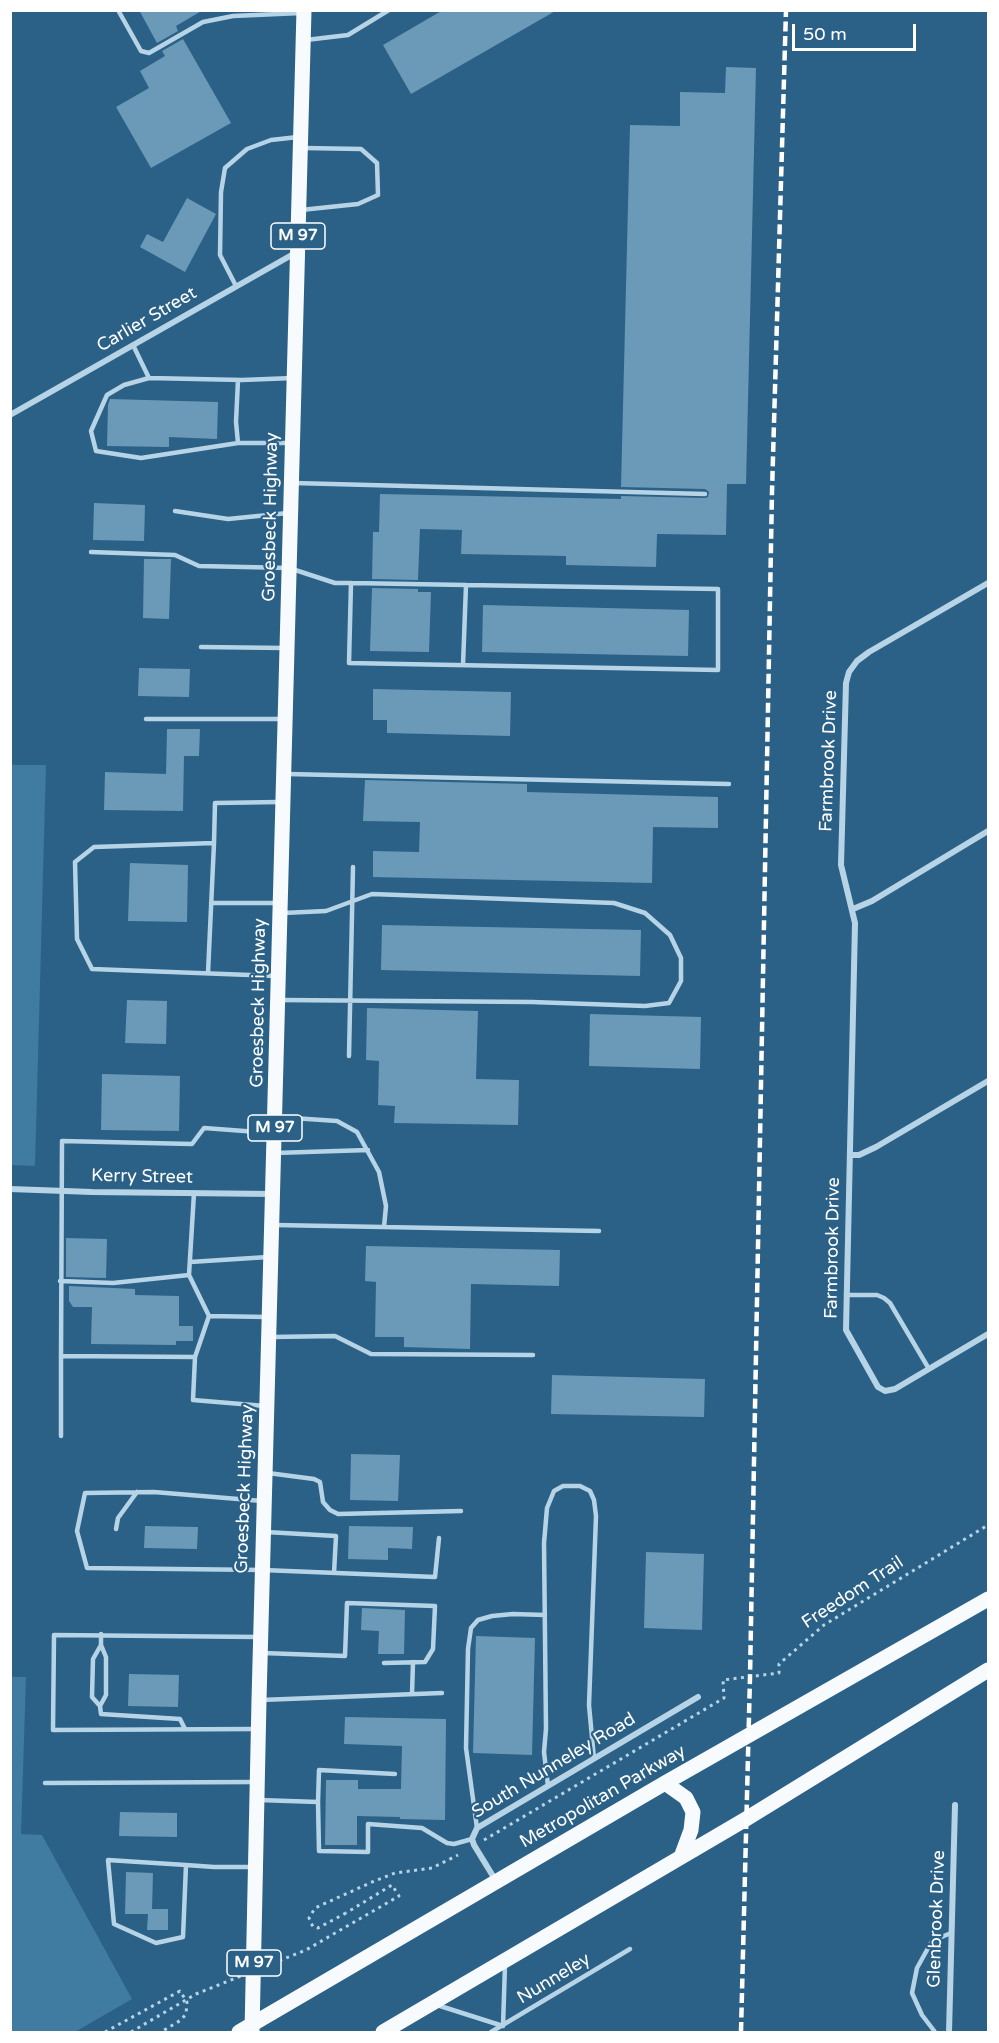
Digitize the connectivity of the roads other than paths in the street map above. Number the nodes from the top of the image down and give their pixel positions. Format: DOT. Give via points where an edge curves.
graph roads {
  1 [pos="118,10"];
  2 [pos="389,10"];
  3 [pos="304,12"];
  4 [pos="233,13"];
  5 [pos="303,41"];
  6 [pos="300,142"];
  7 [pos="298,211"];
  8 [pos="297,251"];
  9 [pos="236,286"];
  10 [pos="133,345"];
  11 [pos="294,377"];
  12 [pos="149,378"];
  13 [pos="238,380"];
  14 [pos="10,415"];
  15 [pos="238,443"];
  16 [pos="293,443"];
  17 [pos="292,482"];
  18 [pos="705,494"];
  19 [pos="175,511"];
  20 [pos="291,512"];
  21 [pos="91,552"];
  22 [pos="290,568"];
  23 [pos="351,583"];
  24 [pos="988,583"];
  25 [pos="465,585"];
  26 [pos="201,647"];
  27 [pos="287,649"];
  28 [pos="463,665"];
  29 [pos="146,719"];
  30 [pos="285,719"];
  31 [pos="284,774"];
  32 [pos="729,784"];
  33 [pos="284,802"];
  34 [pos="988,831"];
  35 [pos="214,843"];
  36 [pos="353,867"];
  37 [pos="352,901"];
  38 [pos="211,903"];
  39 [pos="281,908"];
  40 [pos="853,909"];
  41 [pos="208,973"];
  42 [pos="279,976"];
  43 [pos="278,999"];
  44 [pos="350,1001"];
  45 [pos="349,1056"];
  46 [pos="988,1081"];
  47 [pos="275,1117"];
  48 [pos="275,1133"];
  49 [pos="369,1150"];
  50 [pos="274,1154"];
  51 [pos="850,1155"];
  52 [pos="10,1189"];
  53 [pos="60,1191"];
  54 [pos="194,1193"];
  55 [pos="273,1194"];
  56 [pos="273,1225"];
  57 [pos="384,1227"];
  58 [pos="599,1231"];
  59 [pos="272,1256"];
  60 [pos="190,1262"];
  61 [pos="189,1275"];
  62 [pos="60,1281"];
  63 [pos="846,1295"];
  64 [pos="208,1316"];
  65 [pos="270,1317"];
  66 [pos="988,1334"];
  67 [pos="269,1337"];
  68 [pos="533,1355"];
  69 [pos="61,1356"];
  70 [pos="195,1357"];
  71 [pos="929,1369"];
  72 [pos="267,1406"];
  73 [pos="61,1436"];
  74 [pos="266,1473"];
  75 [pos="137,1492"];
  76 [pos="265,1501"];
  77 [pos="461,1512"];
  78 [pos="116,1528"];
  79 [pos="264,1532"];
  80 [pos="439,1538"];
  81 [pos="263,1570"];
  82 [pos="334,1573"];
  83 [pos="988,1599"];
  84 [pos="545,1616"];
  85 [pos="101,1634"];
  86 [pos="261,1637"];
  87 [pos="101,1645"];
  88 [pos="260,1653"];
  89 [pos="413,1662"];
  90 [pos="384,1663"];
  91 [pos="988,1670"];
  92 [pos="442,1693"];
  93 [pos="412,1694"];
  94 [pos="698,1697"];
  95 [pos="258,1700"];
  96 [pos="100,1706"];
  97 [pos="185,1729"];
  98 [pos="258,1729"];
  99 [pos="594,1759"];
  100 [pos="395,1774"];
  101 [pos="256,1782"];
  102 [pos="45,1783"];
  103 [pos="664,1784"];
  104 [pos="548,1786"];
  105 [pos="256,1799"];
  106 [pos="318,1802"];
  107 [pos="955,1805"];
  108 [pos="477,1828"];
  109 [pos="472,1839"];
  110 [pos="681,1857"];
  111 [pos="186,1865"];
  112 [pos="255,1867"];
  113 [pos="496,1882"];
  114 [pos="951,1934"];
  115 [pos="630,1949"];
  116 [pos="505,1960"];
  117 [pos="432,2004"];
  118 [pos="502,2026"];
  119 [pos="248,2030"];
  120 [pos="383,2032"];
  121 [pos="491,2032"];
  122 [pos="506,2032"];
  123 [pos="935,2032"];
  124 [pos="949,2032"];
  1 -- 4 [label="lane" via="141,51 149,53 203,22"];
  2 -- 5 [label="lane" via="348,35"];
  3 -- 4 [label="lane"];
  3 -- 5 [label="main road, Groesbeck Highway / M 97"];
  5 -- 6 [label="main road, Groesbeck Highway / M 97"];
  6 -- 7 [label="main road, Groesbeck Highway / M 97"];
  6 -- 7 [label="lane" via="362,149 377,163 378,195 357,204"];
  6 -- 9 [label="lane" via="271,140 247,149 225,168 220,255"];
  7 -- 8 [label="main road, Groesbeck Highway / M 97"];
  8 -- 9 [label="street, Carlier Street"];
  8 -- 11 [label="main road, Groesbeck Highway / M 97"];
  9 -- 10 [label="street, Carlier Street"];
  10 -- 12 [label="lane"];
  10 -- 14 [label="street, Carlier Street"];
  11 -- 13 [label="lane"];
  11 -- 16 [label="main road, Groesbeck Highway / M 97"];
  12 -- 13 [label="lane"];
  12 -- 15 [label="lane" via="107,395 91,431 96,451 141,458"];
  13 -- 15 [label="lane"];
  15 -- 16 [label="lane"];
  16 -- 17 [label="main road, Groesbeck Highway / M 97"];
  17 -- 18 [label="lane"];
  17 -- 20 [label="main road, Groesbeck Highway / M 97"];
  19 -- 20 [label="lane" via="228,519"];
  20 -- 22 [label="main road, Groesbeck Highway / M 97"];
  21 -- 22 [label="lane" via="175,555 199,566"];
  22 -- 23 [label="lane" via="335,583"];
  22 -- 27 [label="main road, Groesbeck Highway / M 97"];
  23 -- 25 [label="lane"];
  23 -- 28 [label="lane" via="349,663"];
  24 -- 40 [label="street, Farmbrook Drive" via="869,652 849,672 841,865"];
  25 -- 28 [label="lane"];
  25 -- 28 [label="lane" via="718,589 718,670"];
  26 -- 27 [label="lane"];
  27 -- 30 [label="main road, Groesbeck Highway / M 97"];
  29 -- 30 [label="lane"];
  30 -- 31 [label="main road, Groesbeck Highway / M 97"];
  31 -- 32 [label="lane"];
  31 -- 33 [label="main road, Groesbeck Highway / M 97"];
  33 -- 35 [label="lane" via="215,803"];
  33 -- 39 [label="main road, Groesbeck Highway / M 97"];
  34 -- 40 [label="street"];
  35 -- 38 [label="lane"];
  35 -- 41 [label="lane" via="94,847 75,862 77,939 92,969"];
  36 -- 37 [label="lane"];
  37 -- 39 [label="lane" via="326,911"];
  37 -- 44 [label="lane"];
  37 -- 44 [label="lane" via="372,894 614,903 645,913 670,935 681,958 681,981 669,1003 645,1006"];
  38 -- 39 [label="lane"];
  38 -- 41 [label="lane"];
  39 -- 42 [label="main road, Groesbeck Highway / M 97"];
  40 -- 51 [label="street, Farmbrook Drive"];
  41 -- 42 [label="lane"];
  42 -- 43 [label="main road, Groesbeck Highway / M 97"];
  43 -- 44 [label="lane"];
  43 -- 47 [label="main road, Groesbeck Highway / M 97"];
  44 -- 45 [label="lane"];
  46 -- 51 [label="street, Farmbrook Drive" via="876,1147"];
  47 -- 48 [label="main road, Groesbeck Highway / M 97"];
  47 -- 49 [label="lane" via="337,1121 357,1132"];
  48 -- 50 [label="main road, Groesbeck Highway / M 97"];
  48 -- 53 [label="lane" via="204,1128 192,1144 62,1141"];
  49 -- 50 [label="lane"];
  49 -- 57 [label="lane" via="380,1172 386,1206"];
  50 -- 55 [label="main road, Groesbeck Highway / M 97"];
  51 -- 63 [label="street, Farmbrook Drive"];
  52 -- 53 [label="street, Kerry Street"];
  53 -- 54 [label="street, Kerry Street"];
  53 -- 62 [label="lane"];
  54 -- 55 [label="street, Kerry Street"];
  54 -- 60 [label="lane"];
  55 -- 56 [label="main road, Groesbeck Highway / M 97"];
  56 -- 57 [label="lane"];
  56 -- 59 [label="main road, Groesbeck Highway / M 97"];
  57 -- 58 [label="lane"];
  59 -- 60 [label="lane"];
  59 -- 65 [label="main road, Groesbeck Highway / M 97"];
  60 -- 61 [label="lane"];
  61 -- 62 [label="lane" via="113,1283"];
  61 -- 64 [label="lane"];
  62 -- 69 [label="lane"];
  63 -- 71 [label="lane" via="884,1298"];
  63 -- 71 [label="street, Farmbrook Drive" via="846,1330 878,1387 885,1391 895,1389"];
  64 -- 65 [label="lane"];
  64 -- 70 [label="lane"];
  65 -- 67 [label="main road, Groesbeck Highway / M 97"];
  66 -- 71 [label="street, Farmbrook Drive"];
  67 -- 68 [label="lane" via="336,1336 371,1354"];
  67 -- 72 [label="main road, Groesbeck Highway / M 97"];
  69 -- 70 [label="lane"];
  69 -- 73 [label="lane"];
  70 -- 72 [label="lane" via="194,1400"];
  72 -- 74 [label="main road, Groesbeck Highway / M 97"];
  74 -- 76 [label="main road, Groesbeck Highway / M 97"];
  74 -- 77 [label="lane" via="320,1482 323,1502 338,1514"];
  75 -- 76 [label="lane"];
  75 -- 78 [label="lane" via="118,1518"];
  75 -- 81 [label="lane" via="85,1493 77,1531 87,1568"];
  76 -- 79 [label="main road, Groesbeck Highway / M 97"];
  79 -- 81 [label="main road, Groesbeck Highway / M 97"];
  79 -- 82 [label="lane" via="336,1536"];
  80 -- 82 [label="lane" via="435,1577"];
  81 -- 82 [label="lane"];
  81 -- 86 [label="main road, Groesbeck Highway / M 97"];
  83 -- 103 [label="main road, Metropolitan Parkway"];
  84 -- 99 [label="lane" via="547,1508 554,1491 563,1486 580,1486 590,1491 596,1516 590,1705"];
  84 -- 104 [label="lane" via="544,1752"];
  84 -- 108 [label="lane" via="492,1616 478,1620 471,1629 466,1748"];
  85 -- 86 [label="lane"];
  85 -- 87 [label="lane"];
  85 -- 97 [label="lane" via="54,1635 53,1730"];
  86 -- 88 [label="main road, Groesbeck Highway / M 97"];
  87 -- 96 [label="lane" via="106,1657 106,1695"];
  87 -- 96 [label="lane" via="93,1659 92,1697"];
  88 -- 89 [label="lane" via="345,1656 347,1603 435,1606 433,1649 425,1662"];
  88 -- 95 [label="main road, Groesbeck Highway / M 97"];
  89 -- 90 [label="lane"];
  89 -- 93 [label="lane"];
  91 -- 110 [label="main road"];
  92 -- 93 [label="lane"];
  93 -- 95 [label="lane"];
  94 -- 99 [label="street, South Nunneley Road"];
  95 -- 98 [label="main road, Groesbeck Highway / M 97"];
  96 -- 97 [label="lane" via="101,1714 180,1719"];
  97 -- 98 [label="lane"];
  98 -- 101 [label="main road, Groesbeck Highway / M 97"];
  99 -- 104 [label="street, South Nunneley Road"];
  100 -- 106 [label="lane" via="319,1770"];
  101 -- 102 [label="lane"];
  101 -- 105 [label="main road, Groesbeck Highway / M 97"];
  103 -- 110 [label="main road" via="679,1791 693,1812"];
  103 -- 113 [label="main road, Metropolitan Parkway"];
  104 -- 108 [label="street, South Nunneley Road"];
  105 -- 106 [label="lane"];
  105 -- 112 [label="main road, Groesbeck Highway / M 97"];
  106 -- 109 [label="lane" via="319,1851 368,1852 368,1824 422,1828 447,1843"];
  107 -- 114 [label="street, Glenbrook Drive"];
  108 -- 109 [label="street, South Nunneley Road"];
  109 -- 113 [label="street, South Nunneley Road"];
  110 -- 116 [label="main road"];
  111 -- 111 [label="lane" via="108,1860 114,1924 156,1944 183,1937"];
  111 -- 112 [label="lane"];
  112 -- 119 [label="main road, Groesbeck Highway / M 97"];
  113 -- 119 [label="main road, Metropolitan Parkway"];
  114 -- 123 [label="lane" via="932,1941 917,1968 912,1993"];
  114 -- 124 [label="street, Glenbrook Drive"];
  115 -- 118 [label="lane, Nunneley"];
  116 -- 117 [label="main road"];
  116 -- 118 [label="lane"];
  117 -- 118 [label="lane"];
  117 -- 120 [label="main road"];
  118 -- 121 [label="lane, Nunneley"];
  118 -- 122 [label="lane"];
}
